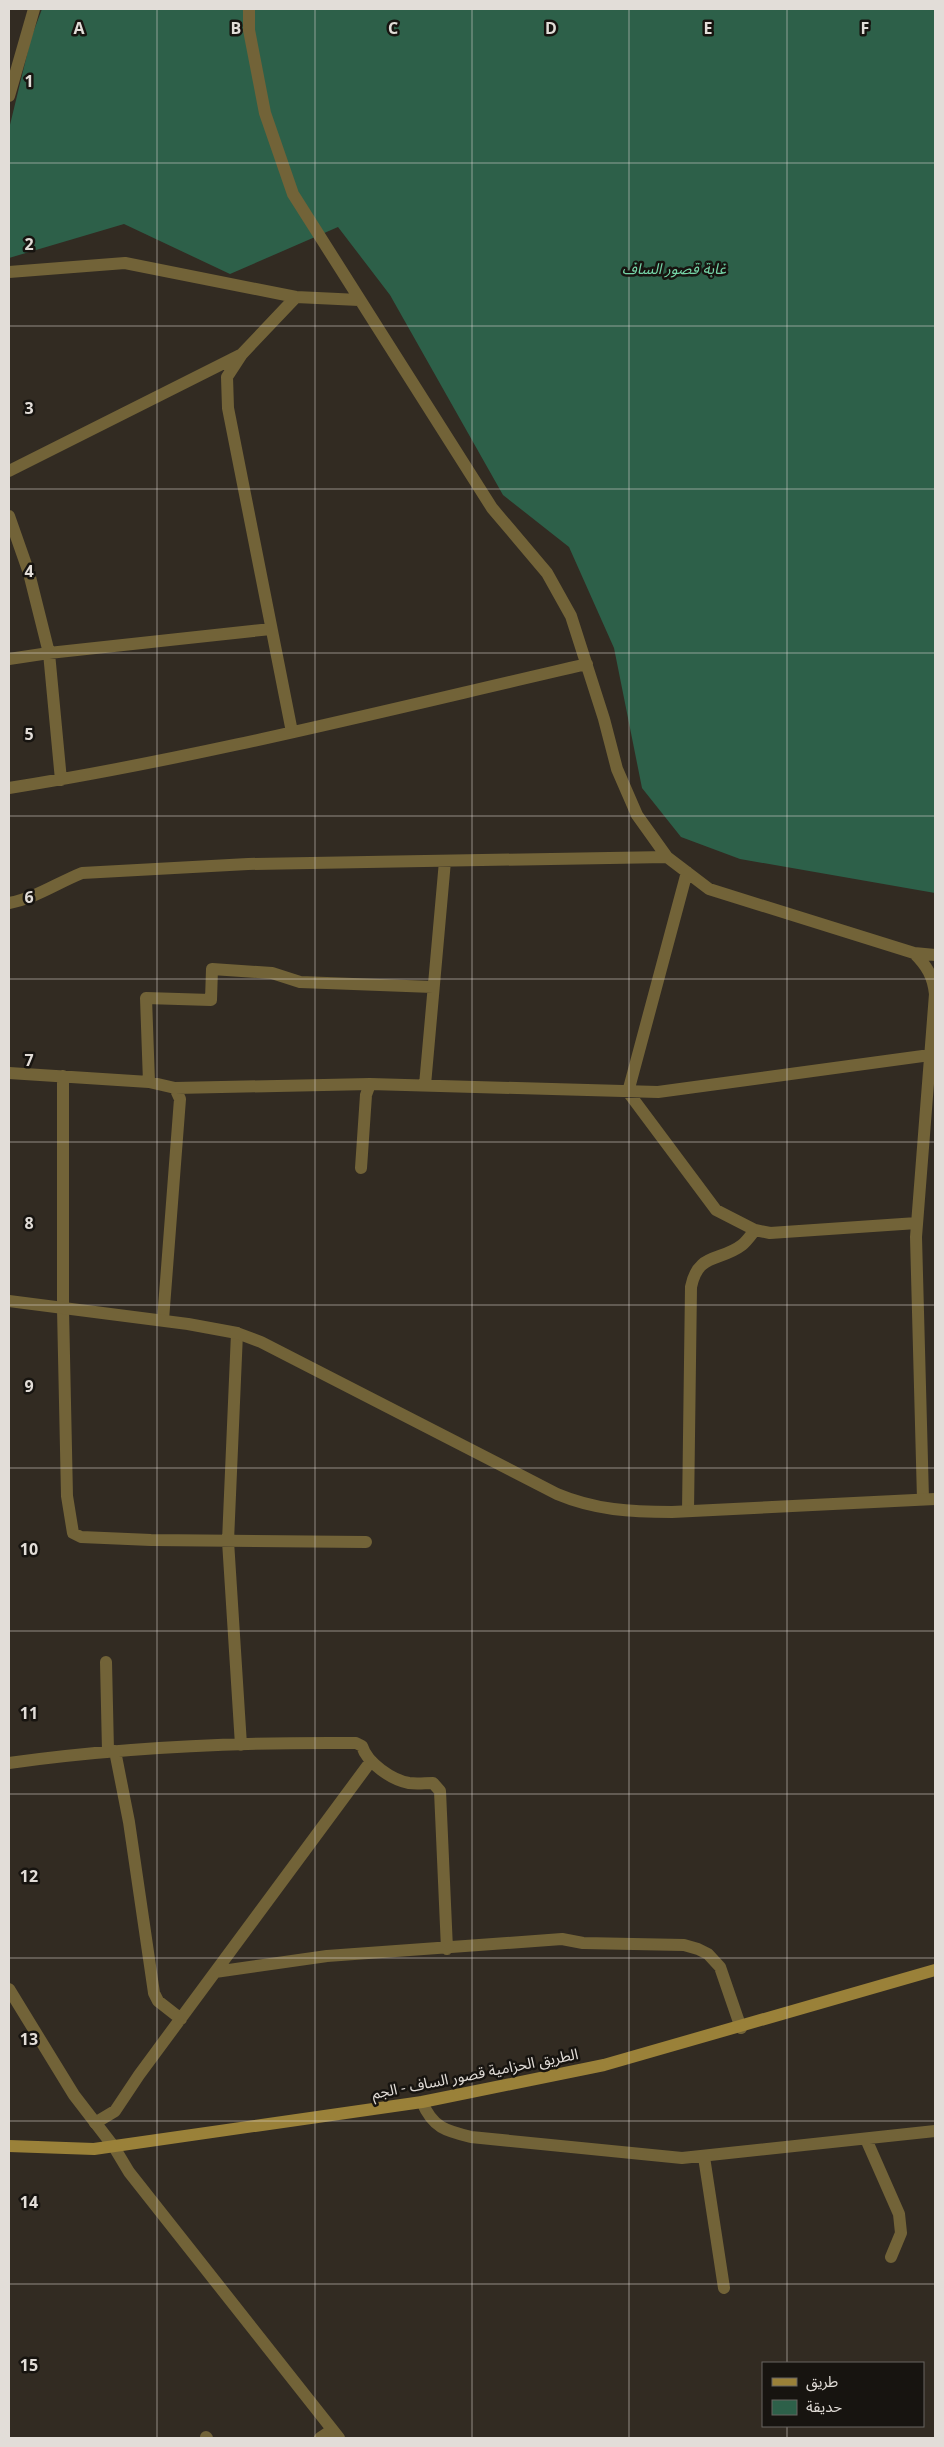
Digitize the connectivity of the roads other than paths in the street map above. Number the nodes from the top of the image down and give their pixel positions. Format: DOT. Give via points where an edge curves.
graph roads {
  1 [pos="34,9"];
  2 [pos="249,9"];
  3 [pos="13,65"];
  4 [pos="9,96"];
  5 [pos="9,272"];
  6 [pos="296,297"];
  7 [pos="359,300"];
  8 [pos="242,354"];
  9 [pos="9,471"];
  10 [pos="9,516"];
  11 [pos="271,629"];
  12 [pos="49,652"];
  13 [pos="9,659"];
  14 [pos="587,664"];
  15 [pos="292,732"];
  16 [pos="61,780"];
  17 [pos="9,788"];
  18 [pos="667,857"];
  19 [pos="445,861"];
  20 [pos="687,872"];
  21 [pos="9,903"];
  22 [pos="914,953"];
  23 [pos="935,955"];
  24 [pos="433,987"];
  25 [pos="930,1055"];
  26 [pos="9,1073"];
  27 [pos="63,1076"];
  28 [pos="149,1082"];
  29 [pos="370,1084"];
  30 [pos="425,1085"];
  31 [pos="175,1088"];
  32 [pos="628,1092"];
  33 [pos="361,1168"];
  34 [pos="917,1222"];
  35 [pos="755,1230"];
  36 [pos="9,1301"];
  37 [pos="63,1308"];
  38 [pos="163,1320"];
  39 [pos="237,1333"];
  40 [pos="929,1499"];
  41 [pos="688,1511"];
  42 [pos="228,1541"];
  43 [pos="366,1542"];
  44 [pos="106,1662"];
  45 [pos="241,1744"];
  46 [pos="111,1751"];
  47 [pos="372,1761"];
  48 [pos="9,1763"];
  49 [pos="446,1949"];
  50 [pos="935,1970"];
  51 [pos="215,1972"];
  52 [pos="9,1989"];
  53 [pos="181,2019"];
  54 [pos="741,2028"];
  55 [pos="422,2102"];
  56 [pos="95,2123"];
  57 [pos="935,2131"];
  58 [pos="866,2139"];
  59 [pos="9,2146"];
  60 [pos="114,2147"];
  61 [pos="704,2156"];
  62 [pos="891,2257"];
  63 [pos="724,2288"];
  64 [pos="336,2434"];
  65 [pos="320,2438"];
  1 -- 3 [label="street"];
  2 -- 7 [label="street" via="249,30 264,113 293,194"];
  3 -- 4 [label="street"];
  5 -- 6 [label="street" via="125,263"];
  6 -- 7 [label="street"];
  6 -- 8 [label="street"];
  7 -- 14 [label="street" via="492,508 547,573 571,616"];
  8 -- 9 [label="street"];
  8 -- 11 [label="street" via="227,377 228,408"];
  10 -- 12 [label="street" via="29,573"];
  11 -- 12 [label="street"];
  11 -- 15 [label="street"];
  12 -- 13 [label="street"];
  12 -- 16 [label="street"];
  14 -- 15 [label="street"];
  14 -- 18 [label="street" via="617,769 637,815"];
  15 -- 16 [label="street"];
  16 -- 17 [label="street"];
  18 -- 19 [label="street"];
  18 -- 20 [label="street"];
  19 -- 21 [label="street" via="248,864 82,873 41,894"];
  19 -- 24 [label="street"];
  20 -- 22 [label="street" via="709,889"];
  20 -- 32 [label="street"];
  22 -- 23 [label="street"];
  22 -- 25 [label="street" via="925,963 933,978 935,994"];
  24 -- 28 [label="street" via="300,982 272,972 212,969 210,1000 146,998"];
  24 -- 30 [label="street"];
  25 -- 32 [label="street" via="658,1092"];
  25 -- 34 [label="street"];
  26 -- 27 [label="street"];
  27 -- 28 [label="street"];
  27 -- 37 [label="street"];
  28 -- 31 [label="street"];
  29 -- 30 [label="street"];
  29 -- 31 [label="street"];
  29 -- 33 [label="street" via="366,1095"];
  30 -- 32 [label="street"];
  31 -- 38 [label="street" via="180,1099"];
  32 -- 35 [label="street" via="716,1210"];
  34 -- 35 [label="street" via="770,1232"];
  34 -- 40 [label="street"];
  35 -- 41 [label="street" via="743,1245 704,1262 694,1274 691,1287"];
  36 -- 37 [label="street"];
  37 -- 38 [label="street"];
  37 -- 42 [label="street" via="67,1496 73,1533 81,1537"];
  38 -- 39 [label="street"];
  39 -- 41 [label="street" via="261,1342 574,1501 613,1510"];
  39 -- 42 [label="street"];
  40 -- 41 [label="street"];
  42 -- 43 [label="street"];
  42 -- 45 [label="street"];
  44 -- 46 [label="street"];
  45 -- 46 [label="street"];
  45 -- 47 [label="street" via="356,1743"];
  46 -- 48 [label="street"];
  46 -- 53 [label="street" via="129,1822 154,1993 158,2001"];
  47 -- 49 [label="street" via="407,1783 433,1783 440,1791"];
  47 -- 51 [label="street"];
  49 -- 51 [label="street" via="327,1956"];
  49 -- 54 [label="street" via="562,1939 583,1943 684,1945 708,1954 720,1967"];
  50 -- 54 [label="main road, الطريق الحزامية قصور الساف - الجم"];
  51 -- 53 [label="street"];
  52 -- 56 [label="street" via="74,2095"];
  53 -- 56 [label="street" via="115,2111"];
  54 -- 55 [label="main road, الطريق الحزامية قصور الساف - الجم" via="604,2066"];
  55 -- 60 [label="main road, الطريق الحزامية قصور الساف - الجم"];
  55 -- 61 [label="street" via="434,2122 447,2131 471,2137 626,2154 682,2158"];
  56 -- 60 [label="street"];
  57 -- 58 [label="street"];
  58 -- 61 [label="street"];
  58 -- 62 [label="street" via="899,2214 901,2232"];
  59 -- 60 [label="main road, الطريق الحزامية قصور الساف - الجم" via="94,2150"];
  60 -- 64 [label="street" via="144,2192"];
  61 -- 63 [label="street"];
  64 -- 65 [label="street"];
}
